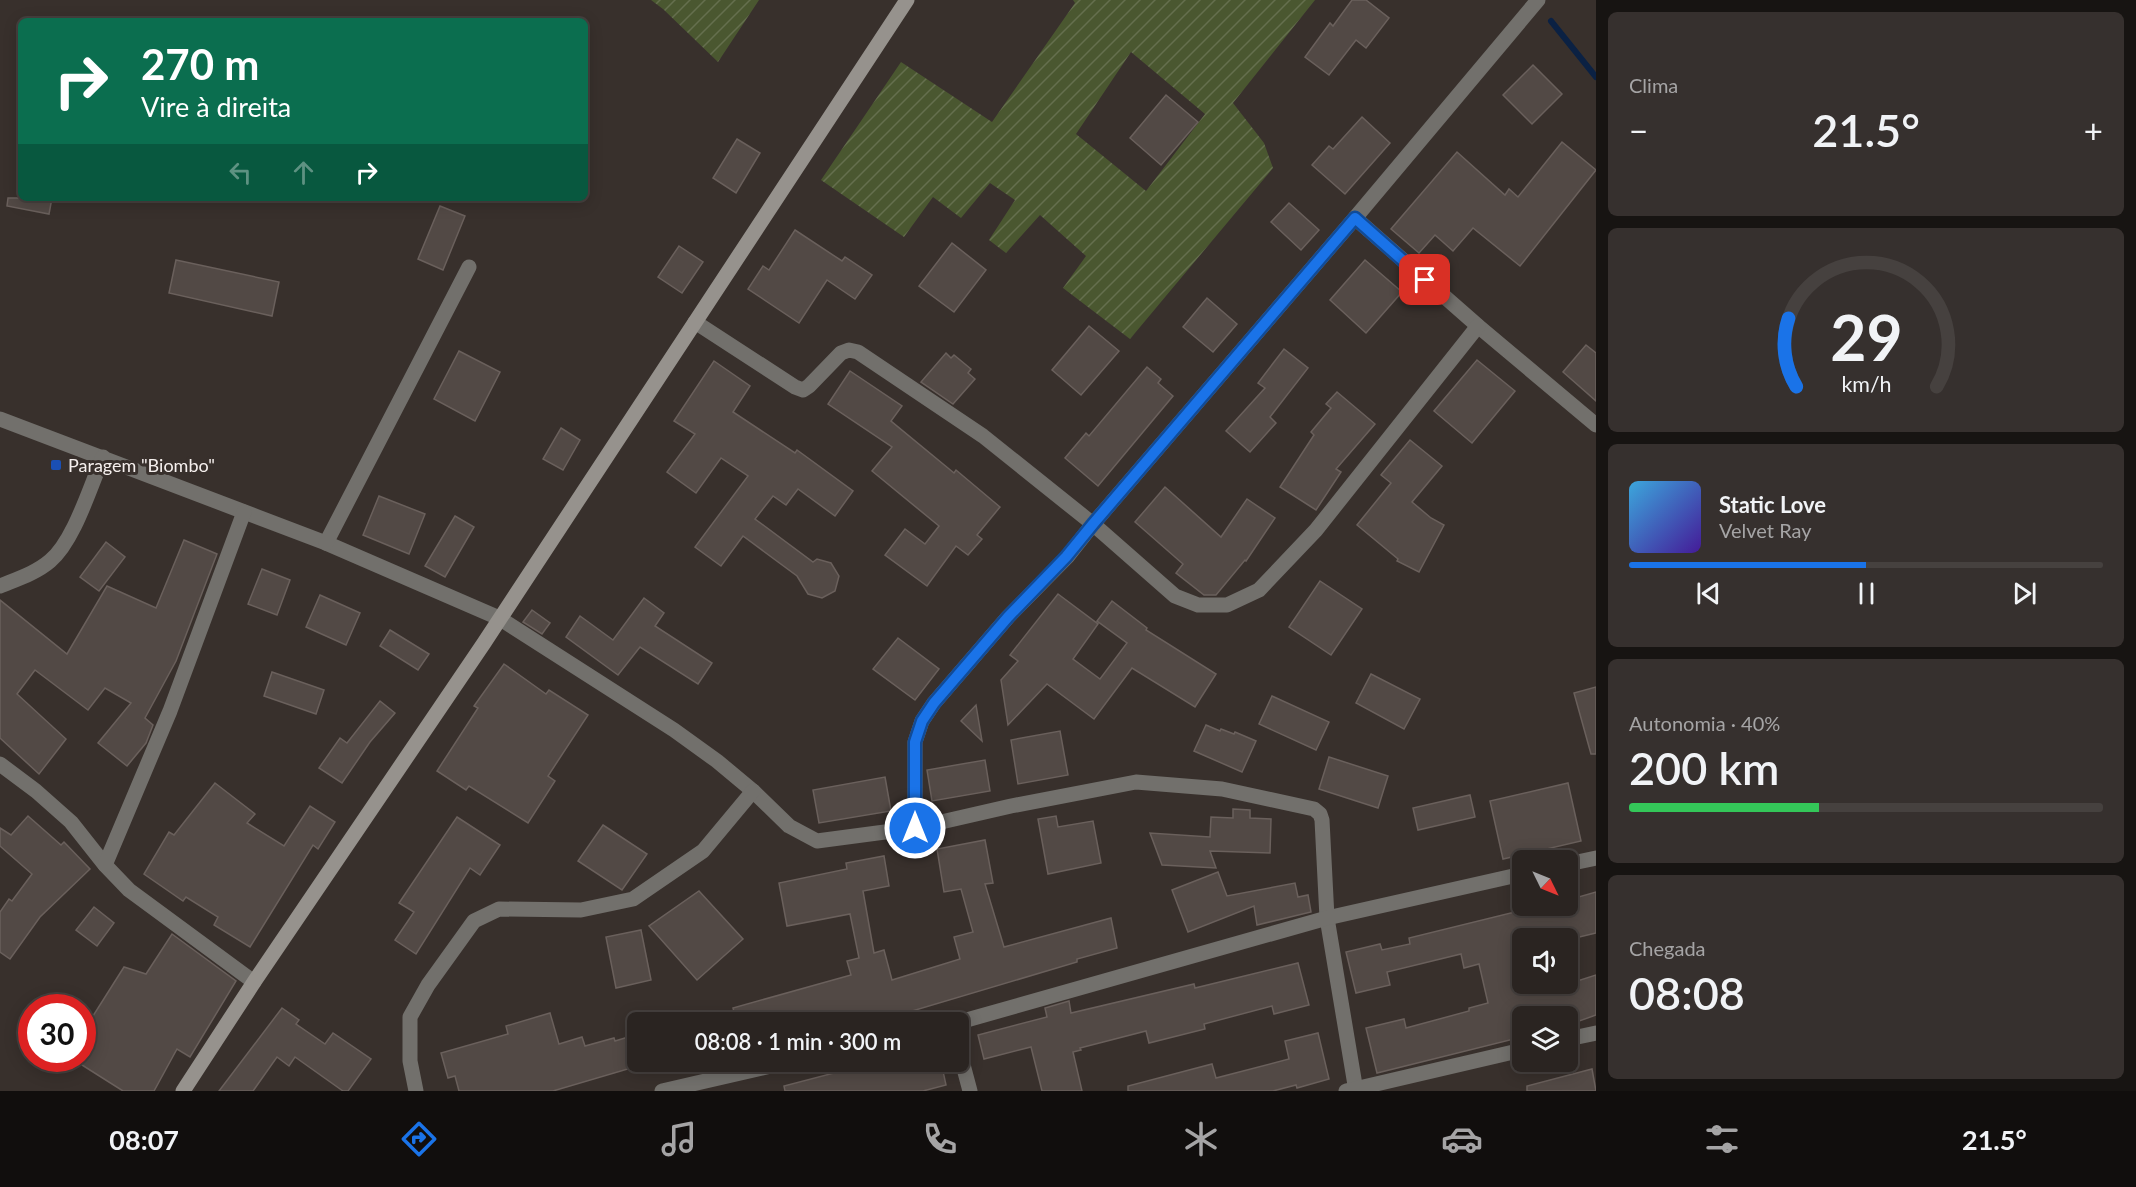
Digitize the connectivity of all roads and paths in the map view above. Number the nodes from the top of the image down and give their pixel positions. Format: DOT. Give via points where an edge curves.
graph roads {
  1 [pos="907,0"];
  2 [pos="1538,0"];
  3 [pos="1355,218"];
  4 [pos="469,267"];
  5 [pos="695,322"];
  6 [pos="1478,326"];
  7 [pos="0,419"];
  8 [pos="1596,425"];
  9 [pos="103,457"];
  10 [pos="244,512"];
  11 [pos="1093,524"];
  12 [pos="326,543"];
  13 [pos="0,586"];
  14 [pos="499,618"];
  15 [pos="0,764"];
  16 [pos="753,791"];
  17 [pos="915,828"];
  18 [pos="1596,858"];
  19 [pos="1578,862"];
  20 [pos="105,865"];
  21 [pos="1512,876"];
  22 [pos="1327,918"];
  23 [pos="254,982"];
  24 [pos="969,1019"];
  25 [pos="1596,1033"];
  26 [pos="1578,1038"];
  27 [pos="1512,1052"];
  28 [pos="745,1072"];
  29 [pos="965,1072"];
  30 [pos="1352,1090"];
  31 [pos="183,1091"];
  32 [pos="416,1091"];
  33 [pos="662,1091"];
  34 [pos="970,1091"];
  1 -- 5 [label="main road"];
  2 -- 3 [label="street"];
  3 -- 6 [label="street"];
  3 -- 11 [label="street"];
  4 -- 12 [label="street"];
  5 -- 11 [label="street" via="803,390 841,353 858,352 983,436"];
  5 -- 14 [label="main road"];
  6 -- 8 [label="street"];
  6 -- 11 [label="street" via="1316,530 1259,590 1227,605 1198,605 1175,596"];
  7 -- 9 [label="street"];
  9 -- 10 [label="street"];
  9 -- 13 [label="street" via="66,545 36,571"];
  10 -- 12 [label="street"];
  10 -- 20 [label="street" via="171,711"];
  11 -- 17 [label="street" via="1008,617 922,721 915,742"];
  12 -- 14 [label="street"];
  14 -- 16 [label="street" via="674,730"];
  14 -- 23 [label="main road"];
  15 -- 20 [label="street" via="71,822"];
  16 -- 17 [label="street" via="789,826 817,841"];
  16 -- 32 [label="street" via="703,851 633,899 581,910 499,909 474,921 410,1017 410,1061"];
  17 -- 22 [label="street" via="1136,782 1222,789 1314,809 1322,820"];
  18 -- 19 [label="street"];
  20 -- 23 [label="street" via="129,890"];
  21 -- 22 [label="street"];
  22 -- 24 [label="street"];
  22 -- 30 [label="street"];
  23 -- 31 [label="main road"];
  25 -- 26 [label="street"];
  27 -- 30 [label="street"];
  28 -- 33 [label="street"];
  29 -- 34 [label="street"];
}
